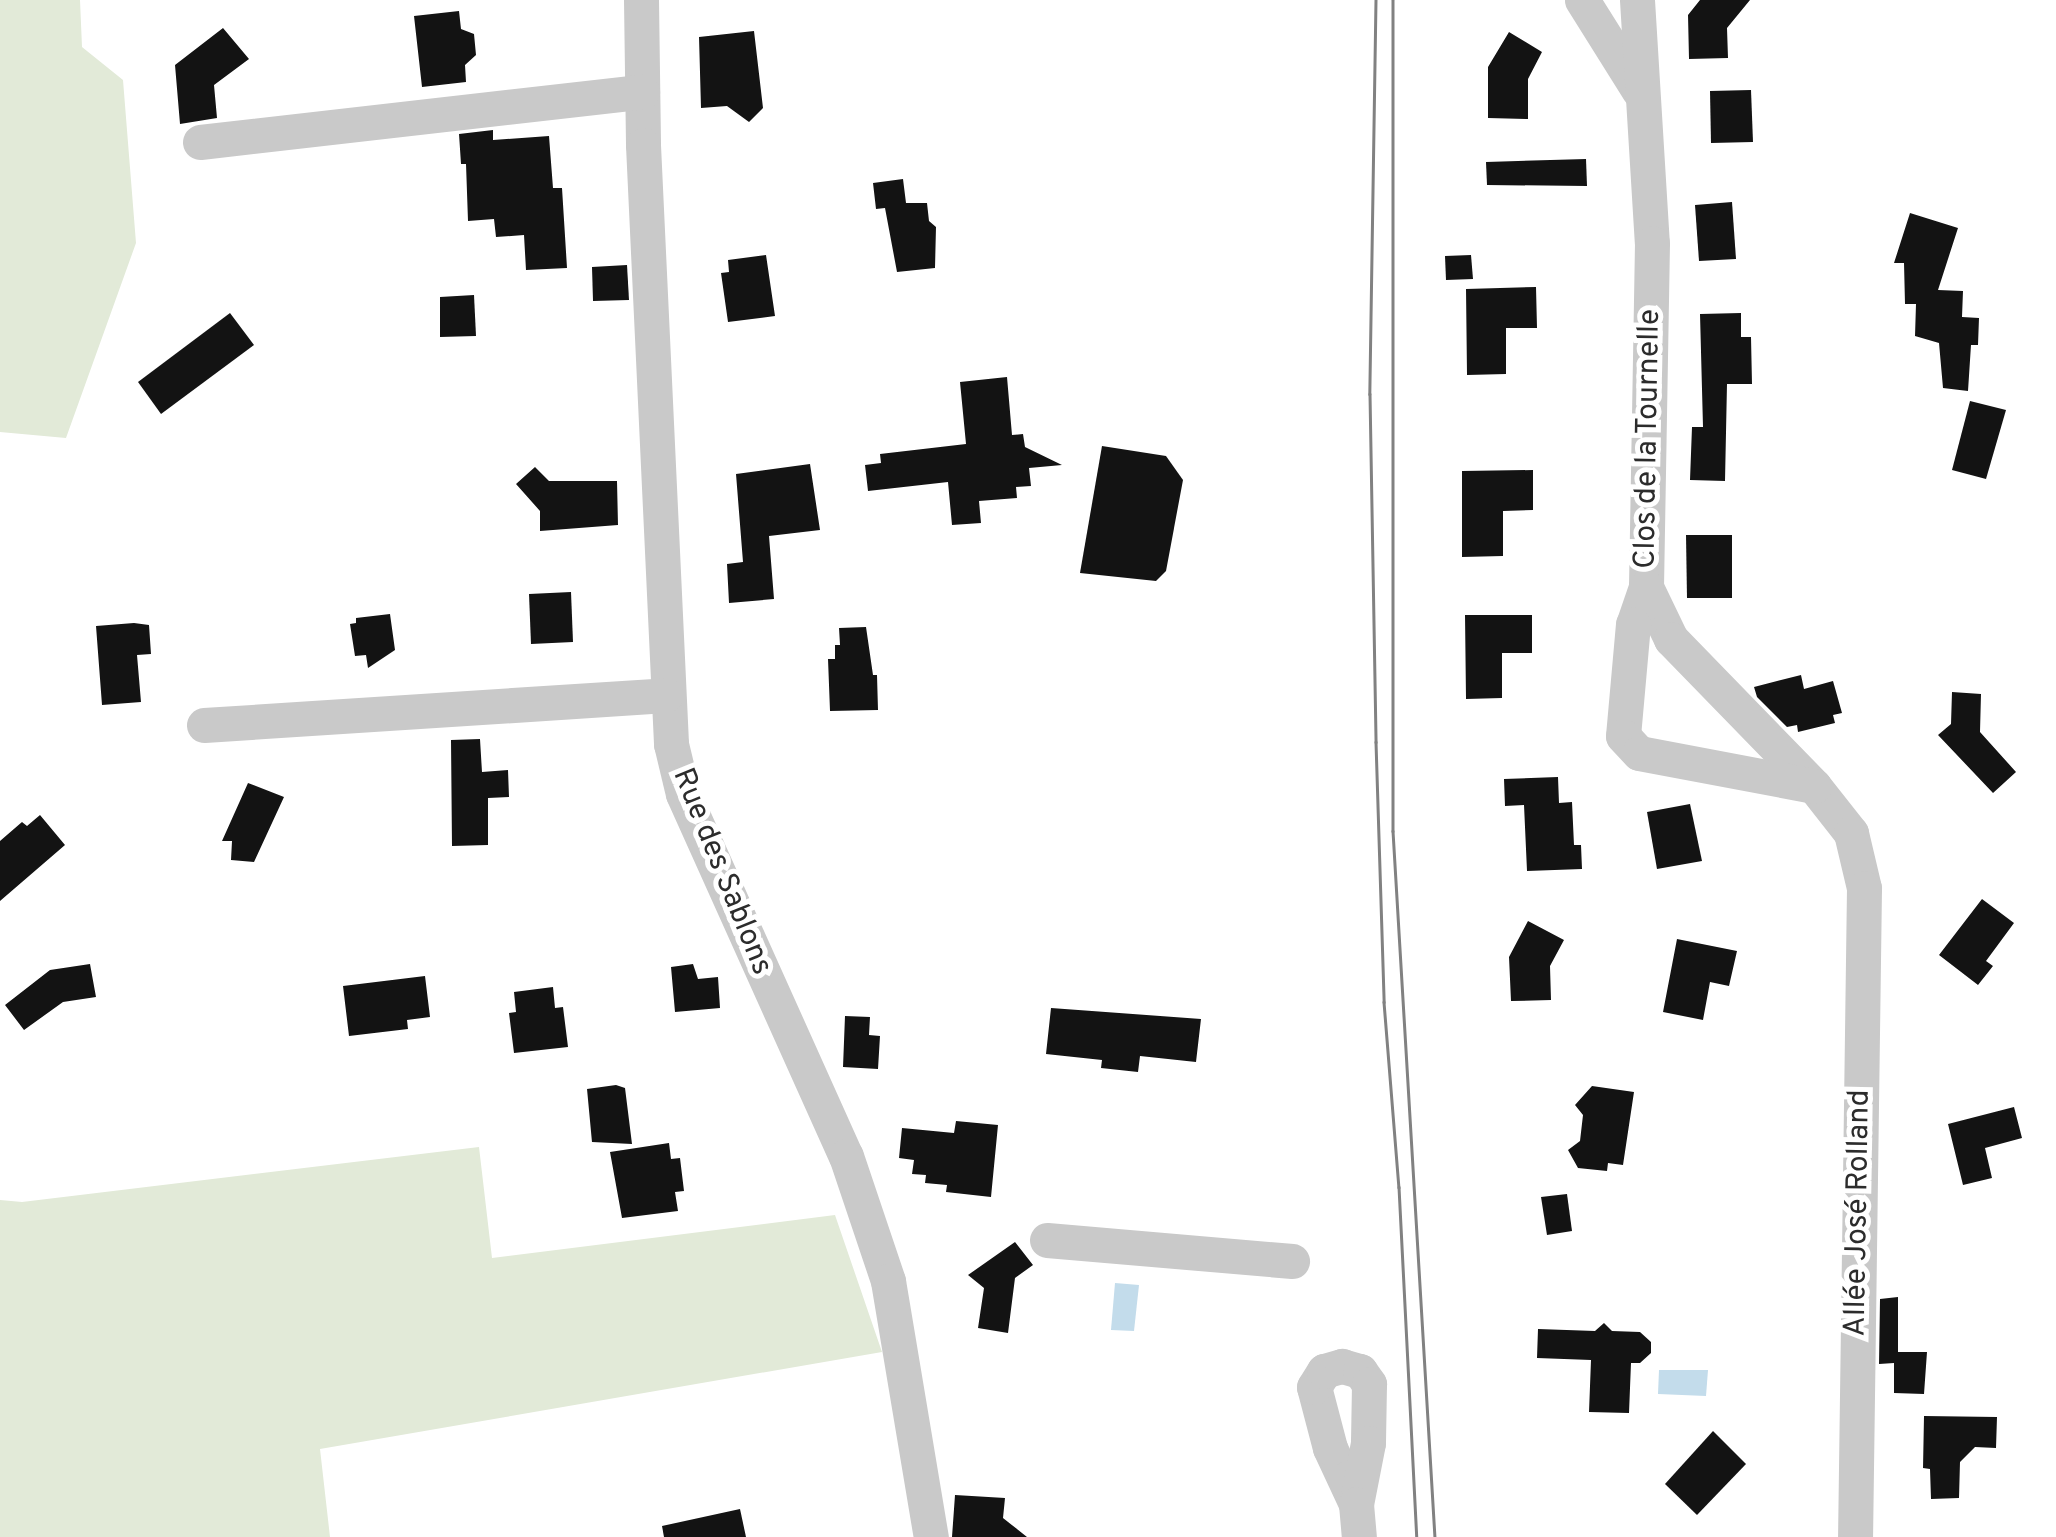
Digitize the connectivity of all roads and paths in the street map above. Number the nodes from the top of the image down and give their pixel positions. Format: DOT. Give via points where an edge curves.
graph roads {
  1 [pos="640,0"];
  2 [pos="1582,0"];
  3 [pos="1637,0"];
  4 [pos="1640,91"];
  5 [pos="642,92"];
  6 [pos="200,142"];
  7 [pos="1646,588"];
  8 [pos="666,695"];
  9 [pos="204,725"];
  10 [pos="1814,786"];
  11 [pos="1864,888"];
  12 [pos="1047,1240"];
  13 [pos="1292,1260"];
  14 [pos="931,1537"];
  15 [pos="1855,1537"];
  1 -- 5 [label="street, Rue des Sablons"];
  2 -- 4 [label="street, Clos de la Tournelle"];
  3 -- 4 [label="street, Clos de la Tournelle"];
  4 -- 7 [label="street, Clos de la Tournelle" via="1652,244"];
  5 -- 6 [label="street"];
  5 -- 8 [label="street, Rue des Sablons"];
  7 -- 10 [label="street, Clos de la Tournelle" via="1670,639"];
  7 -- 10 [label="street" via="1633,624 1623,736 1639,753"];
  8 -- 9 [label="street"];
  8 -- 14 [label="street, Rue des Sablons" via="682,794 846,1156 888,1281"];
  10 -- 11 [label="street, Clos de la Tournelle" via="1851,833"];
  11 -- 15 [label="street, Allée José Rolland"];
  12 -- 13 [label="street"];
}
